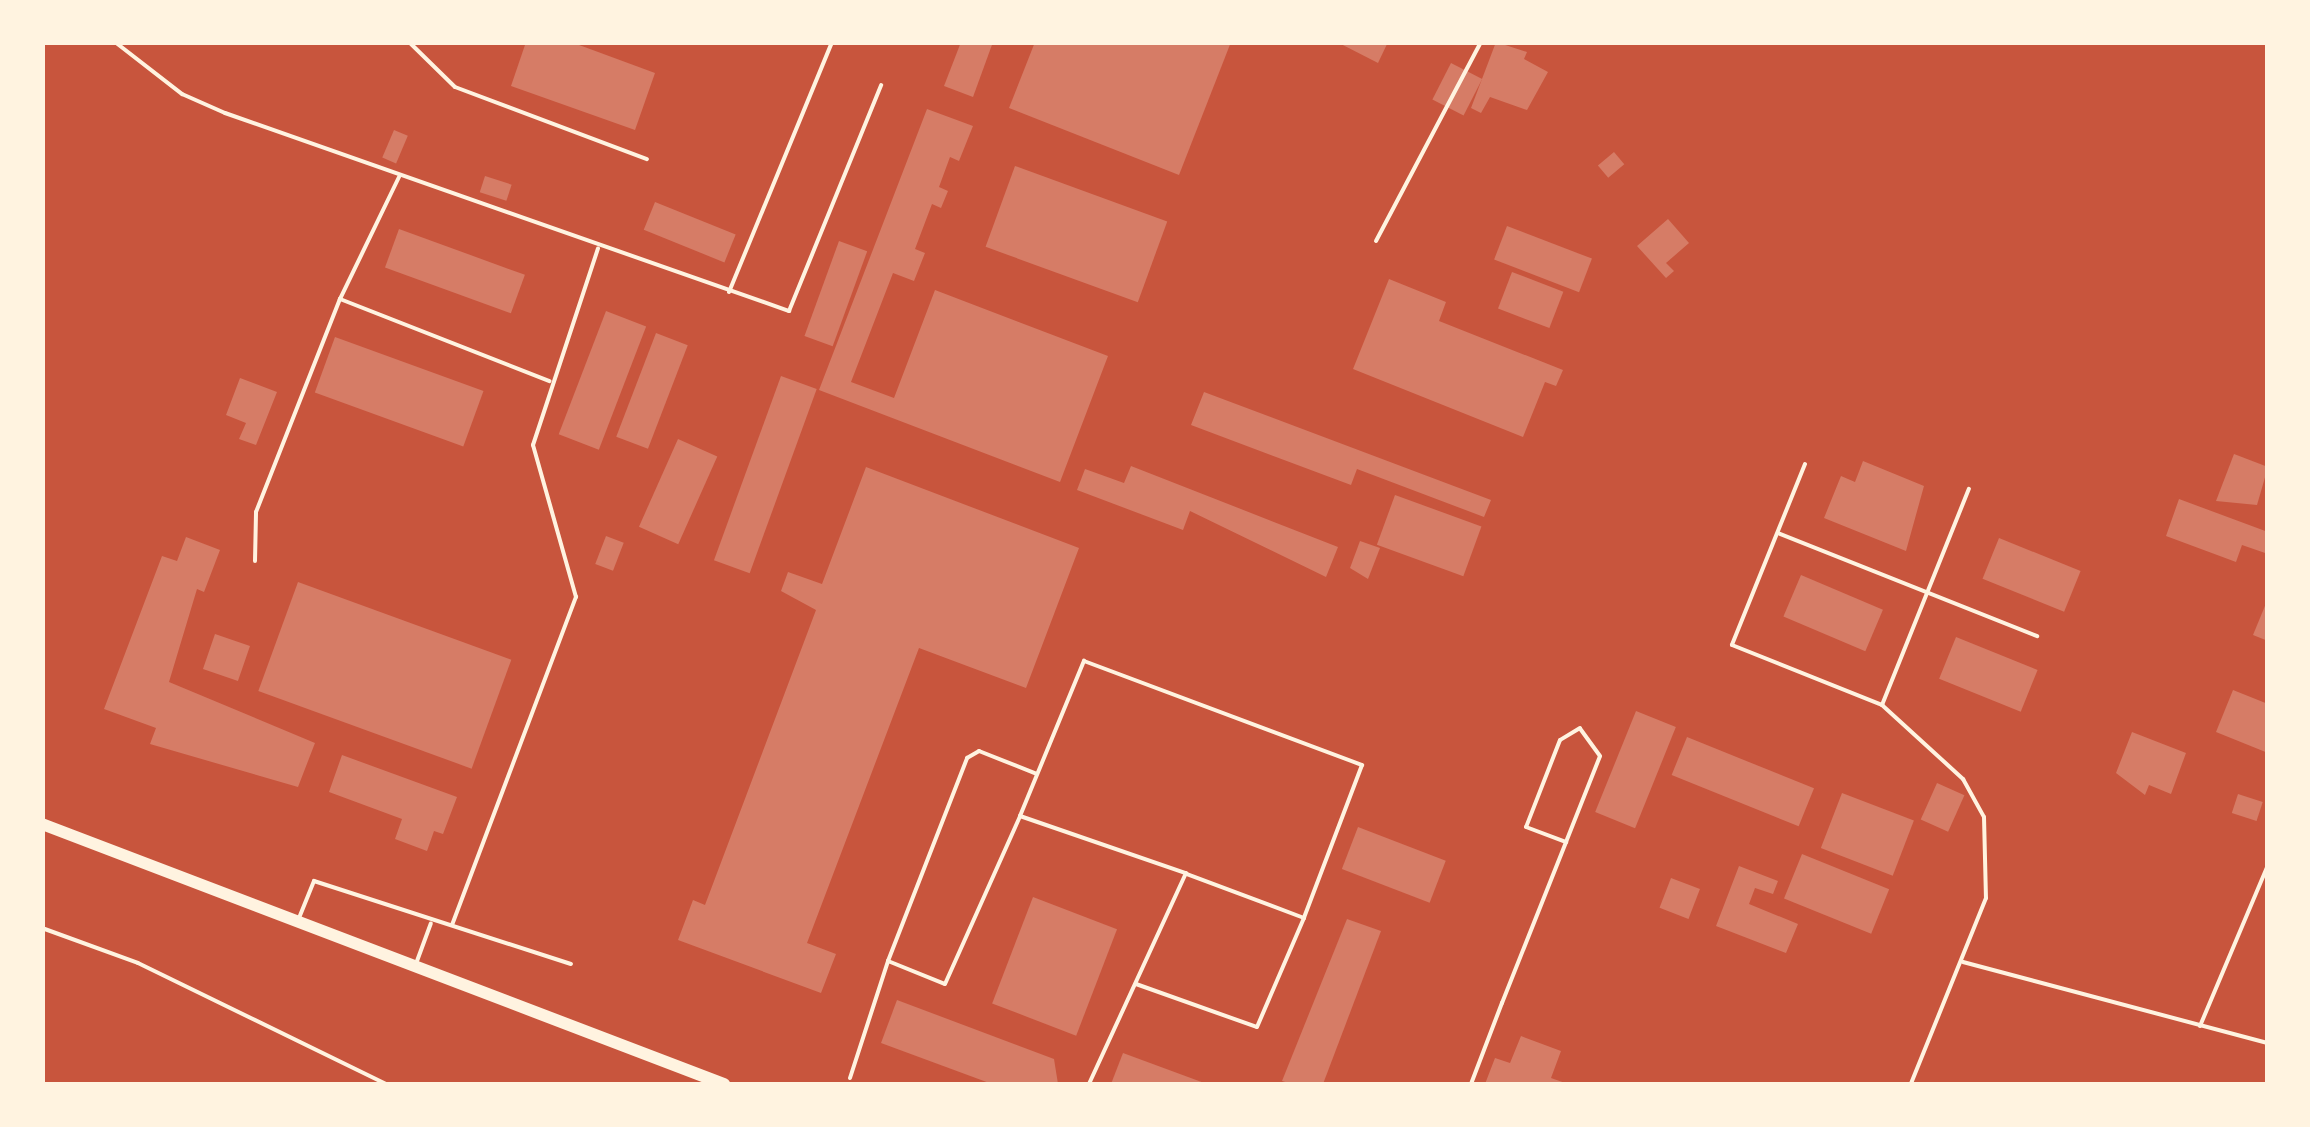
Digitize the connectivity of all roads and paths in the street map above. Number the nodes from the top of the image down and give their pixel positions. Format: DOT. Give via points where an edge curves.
graph roads {
  1 [pos="115,42"];
  2 [pos="409,42"];
  3 [pos="832,42"];
  4 [pos="1482,42"];
  5 [pos="881,85"];
  6 [pos="647,159"];
  7 [pos="399,176"];
  8 [pos="1376,241"];
  9 [pos="598,248"];
  10 [pos="729,292"];
  11 [pos="340,299"];
  12 [pos="549,381"];
  13 [pos="1805,464"];
  14 [pos="1969,489"];
  15 [pos="1778,532"];
  16 [pos="255,561"];
  17 [pos="1927,592"];
  18 [pos="2037,636"];
  19 [pos="1882,705"];
  20 [pos="1037,774"];
  21 [pos="1020,816"];
  22 [pos="42,824"];
  23 [pos="1566,842"];
  24 [pos="2268,866"];
  25 [pos="1186,873"];
  26 [pos="1304,918"];
  27 [pos="298,923"];
  28 [pos="431,923"];
  29 [pos="452,926"];
  30 [pos="42,928"];
  31 [pos="888,961"];
  32 [pos="1961,962"];
  33 [pos="571,964"];
  34 [pos="415,966"];
  35 [pos="1135,984"];
  36 [pos="2200,1026"];
  37 [pos="2268,1044"];
  38 [pos="850,1078"];
  39 [pos="386,1084"];
  40 [pos="724,1084"];
  41 [pos="1089,1084"];
  42 [pos="1471,1084"];
  43 [pos="1911,1084"];
  1 -- 7 [label="lane" via="182,94"];
  2 -- 6 [label="lane" via="455,87"];
  3 -- 10 [label="lane"];
  4 -- 8 [label="lane"];
  5 -- 10 [label="lane" via="789,311"];
  7 -- 9 [label="lane"];
  7 -- 11 [label="lane"];
  9 -- 10 [label="lane"];
  9 -- 12 [label="lane"];
  11 -- 12 [label="lane"];
  11 -- 16 [label="lane" via="256,512"];
  12 -- 29 [label="lane" via="532,444 576,597"];
  13 -- 15 [label="lane"];
  14 -- 17 [label="lane"];
  15 -- 17 [label="lane"];
  15 -- 19 [label="lane" via="1732,645"];
  17 -- 18 [label="lane"];
  17 -- 19 [label="lane"];
  19 -- 32 [label="lane" via="1963,779 1984,817 1986,898"];
  20 -- 21 [label="lane"];
  20 -- 26 [label="lane" via="1084,661 1353,758 1362,775"];
  20 -- 31 [label="lane" via="979,751 960,767"];
  21 -- 25 [label="lane"];
  21 -- 31 [label="lane" via="945,984"];
  22 -- 27 [label="main road"];
  23 -- 23 [label="lane" via="1526,827 1560,740 1580,728 1600,756"];
  23 -- 42 [label="lane"];
  24 -- 36 [label="lane"];
  25 -- 26 [label="lane"];
  25 -- 35 [label="lane"];
  26 -- 35 [label="lane" via="1257,1028"];
  27 -- 28 [label="lane" via="314,881"];
  27 -- 34 [label="main road"];
  28 -- 29 [label="lane"];
  28 -- 34 [label="lane"];
  29 -- 33 [label="lane"];
  30 -- 39 [label="lane" via="138,963"];
  31 -- 38 [label="lane"];
  32 -- 36 [label="lane"];
  32 -- 43 [label="lane"];
  34 -- 40 [label="main road"];
  35 -- 41 [label="lane"];
  36 -- 37 [label="lane"];
}
